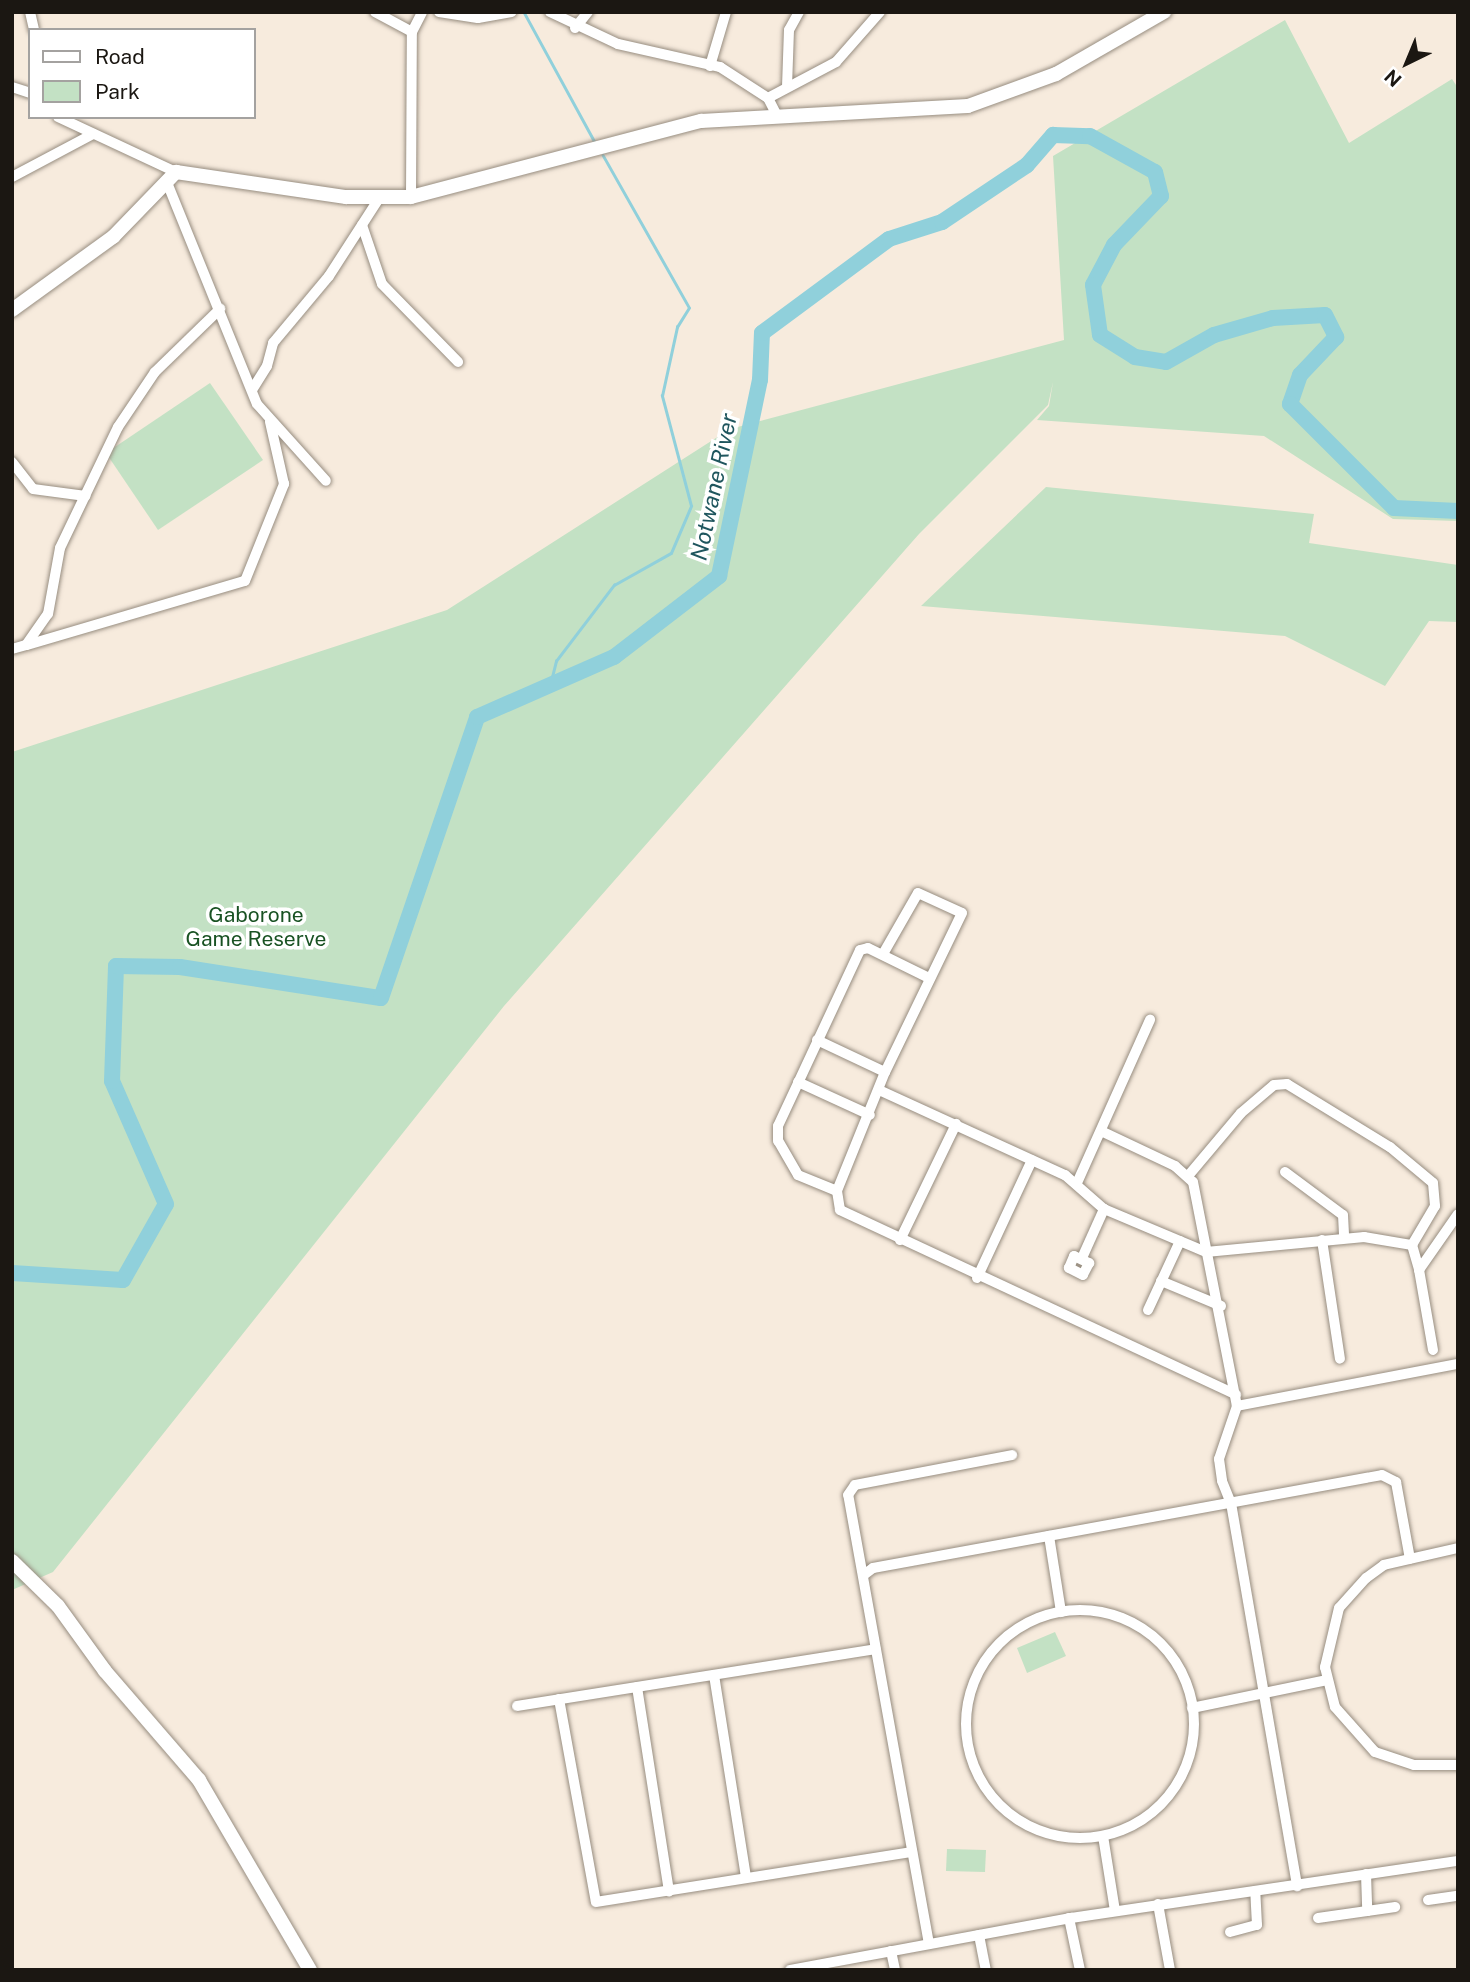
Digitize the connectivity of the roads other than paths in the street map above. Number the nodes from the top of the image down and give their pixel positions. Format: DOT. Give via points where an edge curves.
graph roads {
  1 [pos="375,12"];
  2 [pos="422,12"];
  3 [pos="439,12"];
  4 [pos="511,12"];
  5 [pos="550,12"];
  6 [pos="588,12"];
  7 [pos="726,12"];
  8 [pos="799,12"];
  9 [pos="880,12"];
  10 [pos="1164,12"];
  11 [pos="575,28"];
  12 [pos="412,32"];
  13 [pos="710,66"];
  14 [pos="787,87"];
  15 [pos="768,98"];
  16 [pos="776,114"];
  17 [pos="62,119"];
  18 [pos="93,134"];
  19 [pos="12,177"];
  20 [pos="172,178"];
  21 [pos="411,197"];
  22 [pos="378,200"];
  23 [pos="362,225"];
  24 [pos="220,309"];
  25 [pos="12,310"];
  26 [pos="458,362"];
  27 [pos="252,390"];
  28 [pos="270,422"];
  29 [pos="12,463"];
  30 [pos="326,481"];
  31 [pos="86,496"];
  32 [pos="26,645"];
  33 [pos="12,649"];
  34 [pos="883,954"];
  35 [pos="929,978"];
  36 [pos="1150,1020"];
  37 [pos="817,1040"];
  38 [pos="886,1072"];
  39 [pos="798,1082"];
  40 [pos="880,1090"];
  41 [pos="870,1115"];
  42 [pos="956,1124"];
  43 [pos="1101,1131"];
  44 [pos="1031,1160"];
  45 [pos="1285,1172"];
  46 [pos="1188,1176"];
  47 [pos="1077,1183"];
  48 [pos="837,1191"];
  49 [pos="1104,1209"];
  50 [pos="1456,1219"];
  51 [pos="1344,1237"];
  52 [pos="901,1240"];
  53 [pos="1322,1240"];
  54 [pos="1180,1241"];
  55 [pos="1412,1245"];
  56 [pos="1206,1252"];
  57 [pos="1082,1258"];
  58 [pos="1419,1270"];
  59 [pos="977,1278"];
  60 [pos="1161,1281"];
  61 [pos="1221,1306"];
  62 [pos="1148,1310"];
  63 [pos="1433,1350"];
  64 [pos="1340,1359"];
  65 [pos="1458,1364"];
  66 [pos="1237,1401"];
  67 [pos="1012,1455"];
  68 [pos="1231,1503"];
  69 [pos="1049,1536"];
  70 [pos="1458,1548"];
  71 [pos="1410,1559"];
  72 [pos="12,1561"];
  73 [pos="865,1574"];
  74 [pos="1061,1612"];
  75 [pos="875,1649"];
  76 [pos="714,1675"];
  77 [pos="1326,1680"];
  78 [pos="637,1687"];
  79 [pos="1264,1694"];
  80 [pos="559,1699"];
  81 [pos="517,1706"];
  82 [pos="1192,1708"];
  83 [pos="1458,1765"];
  84 [pos="1103,1836"];
  85 [pos="912,1852"];
  86 [pos="1458,1861"];
  87 [pos="1366,1874"];
  88 [pos="746,1877"];
  89 [pos="1297,1886"];
  90 [pos="1255,1891"];
  91 [pos="668,1892"];
  92 [pos="1458,1896"];
  93 [pos="1428,1900"];
  94 [pos="1158,1904"];
  95 [pos="1395,1907"];
  96 [pos="1115,1911"];
  97 [pos="1367,1911"];
  98 [pos="1069,1918"];
  99 [pos="1318,1918"];
  100 [pos="1230,1931"];
  101 [pos="979,1935"];
  102 [pos="929,1944"];
  103 [pos="891,1951"];
  104 [pos="310,1970"];
  105 [pos="790,1970"];
  106 [pos="895,1970"];
  107 [pos="986,1970"];
  108 [pos="1080,1970"];
  109 [pos="1170,1970"];
  1 -- 12 [label="street"];
  2 -- 12 [label="street"];
  3 -- 4 [label="street" via="478,18"];
  5 -- 11 [label="street"];
  6 -- 11 [label="street"];
  7 -- 13 [label="street"];
  8 -- 14 [label="street" via="789,30"];
  9 -- 14 [label="street" via="836,62"];
  10 -- 16 [label="street" via="1056,74 968,106 869,116"];
  11 -- 13 [label="street" via="618,44"];
  12 -- 21 [label="street"];
  13 -- 15 [label="street" via="741,77"];
  14 -- 15 [label="street"];
  15 -- 16 [label="street"];
  16 -- 21 [label="street" via="701,121"];
  17 -- 18 [label="street"];
  18 -- 19 [label="street"];
  18 -- 20 [label="street"];
  20 -- 22 [label="street"];
  20 -- 24 [label="street"];
  20 -- 25 [label="street" via="113,237"];
  21 -- 22 [label="street"];
  22 -- 23 [label="street"];
  23 -- 26 [label="street" via="382,284"];
  23 -- 27 [label="street" via="273,343 267,366"];
  24 -- 27 [label="street"];
  24 -- 31 [label="street" via="155,372 104,452"];
  27 -- 28 [label="street"];
  28 -- 30 [label="street"];
  28 -- 32 [label="street" via="284,484 245,581"];
  29 -- 31 [label="street" via="33,489"];
  31 -- 32 [label="street" via="60,548 52,602"];
  32 -- 33 [label="street"];
  34 -- 35 [label="street"];
  34 -- 35 [label="street" via="916,895 925,892 963,915"];
  34 -- 37 [label="street" via="860,950"];
  35 -- 38 [label="street"];
  36 -- 43 [label="street"];
  37 -- 38 [label="street"];
  37 -- 39 [label="street"];
  38 -- 40 [label="street"];
  39 -- 41 [label="street"];
  39 -- 48 [label="street" via="778,1126 778,1141 802,1180"];
  40 -- 41 [label="street"];
  40 -- 42 [label="street"];
  41 -- 48 [label="street"];
  42 -- 44 [label="street"];
  42 -- 52 [label="street"];
  43 -- 46 [label="street"];
  43 -- 47 [label="street"];
  44 -- 47 [label="street"];
  44 -- 59 [label="street"];
  45 -- 51 [label="street" via="1343,1215"];
  46 -- 55 [label="street" via="1241,1113 1275,1085 1287,1084 1390,1147 1433,1183 1435,1206"];
  46 -- 56 [label="street"];
  47 -- 49 [label="street"];
  48 -- 52 [label="street" via="840,1210"];
  49 -- 54 [label="street"];
  49 -- 57 [label="street"];
  50 -- 58 [label="street"];
  51 -- 53 [label="street"];
  51 -- 55 [label="street"];
  52 -- 59 [label="street"];
  53 -- 56 [label="street"];
  53 -- 64 [label="street"];
  54 -- 56 [label="street"];
  54 -- 60 [label="street"];
  55 -- 58 [label="street"];
  56 -- 61 [label="street"];
  58 -- 63 [label="street"];
  59 -- 66 [label="street"];
  60 -- 61 [label="street"];
  60 -- 62 [label="street"];
  61 -- 66 [label="street"];
  65 -- 66 [label="street"];
  66 -- 68 [label="street" via="1219,1460"];
  67 -- 73 [label="street" via="855,1485 848,1495"];
  68 -- 69 [label="street"];
  68 -- 71 [label="street" via="1390,1476 1396,1482"];
  68 -- 79 [label="street"];
  69 -- 73 [label="street" via="873,1568"];
  69 -- 74 [label="street"];
  70 -- 71 [label="street"];
  71 -- 77 [label="street" via="1384,1565 1339,1608 1325,1647"];
  72 -- 104 [label="street" via="58,1606 105,1671 199,1780"];
  73 -- 75 [label="street"];
  74 -- 82 [label="street" via="1106,1613 1146,1632 1177,1665"];
  74 -- 84 [label="street" via="1036,1619 994,1648 970,1693 968,1744 975,1769 1006,1811 1051,1834"];
  75 -- 76 [label="street"];
  75 -- 85 [label="street"];
  76 -- 78 [label="street"];
  76 -- 88 [label="street"];
  77 -- 79 [label="street"];
  77 -- 83 [label="street" via="1345,1724 1375,1752 1414,1765"];
  78 -- 80 [label="street"];
  78 -- 91 [label="street"];
  79 -- 82 [label="street"];
  79 -- 89 [label="street"];
  80 -- 81 [label="street"];
  80 -- 91 [label="street" via="596,1902"];
  82 -- 84 [label="street" via="1191,1744 1180,1779 1147,1816"];
  84 -- 96 [label="street"];
  85 -- 88 [label="street"];
  85 -- 102 [label="street"];
  86 -- 87 [label="street"];
  87 -- 89 [label="street"];
  87 -- 97 [label="street"];
  88 -- 91 [label="street"];
  89 -- 90 [label="street"];
  90 -- 94 [label="street"];
  90 -- 100 [label="street" via="1257,1925"];
  92 -- 93 [label="street"];
  94 -- 96 [label="street"];
  94 -- 109 [label="street"];
  95 -- 97 [label="street"];
  96 -- 98 [label="street"];
  97 -- 99 [label="street"];
  98 -- 101 [label="street"];
  98 -- 108 [label="street"];
  101 -- 102 [label="street"];
  101 -- 107 [label="street"];
  102 -- 103 [label="street"];
  103 -- 105 [label="street"];
  103 -- 106 [label="street"];
}
